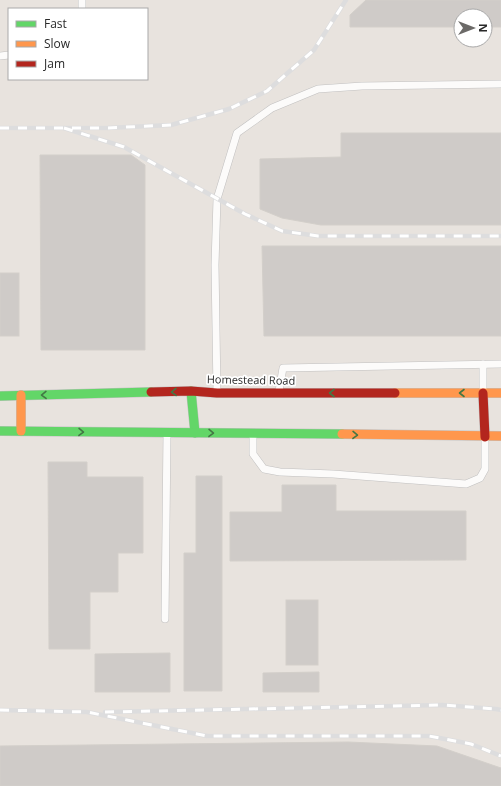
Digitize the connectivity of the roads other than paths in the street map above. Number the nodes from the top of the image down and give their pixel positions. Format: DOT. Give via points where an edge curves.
graph roads {
  1 [pos="501,84"];
  2 [pos="483,364"];
  3 [pos="501,364"];
  4 [pos="192,391"];
  5 [pos="217,393"];
  6 [pos="278,393"];
  7 [pos="483,393"];
  8 [pos="501,393"];
  9 [pos="21,395"];
  10 [pos="0,396"];
  11 [pos="0,431"];
  12 [pos="21,431"];
  13 [pos="167,433"];
  14 [pos="195,433"];
  15 [pos="253,434"];
  16 [pos="501,436"];
  17 [pos="484,437"];
  18 [pos="165,619"];
  1 -- 5 [label="lane" via="318,89 272,108 237,133 217,199"];
  2 -- 3 [label="lane"];
  2 -- 6 [label="lane" via="283,368"];
  2 -- 7 [label="lane"];
  4 -- 5 [label="main road, Homestead Road"];
  4 -- 9 [label="main road, Homestead Road, one-way"];
  4 -- 14 [label="main road"];
  5 -- 6 [label="main road, Homestead Road"];
  7 -- 6 [label="main road, Homestead Road, one-way"];
  7 -- 8 [label="main road, Homestead Road"];
  7 -- 17 [label="main road"];
  9 -- 10 [label="main road, Homestead Road"];
  9 -- 12 [label="main road"];
  11 -- 12 [label="main road"];
  12 -- 13 [label="main road, one-way"];
  13 -- 14 [label="main road"];
  13 -- 18 [label="lane"];
  14 -- 15 [label="main road, one-way"];
  15 -- 17 [label="main road, one-way"];
  15 -- 17 [label="lane" via="253,454 264,469 466,484 480,478 484,469"];
  16 -- 17 [label="main road"];
}
